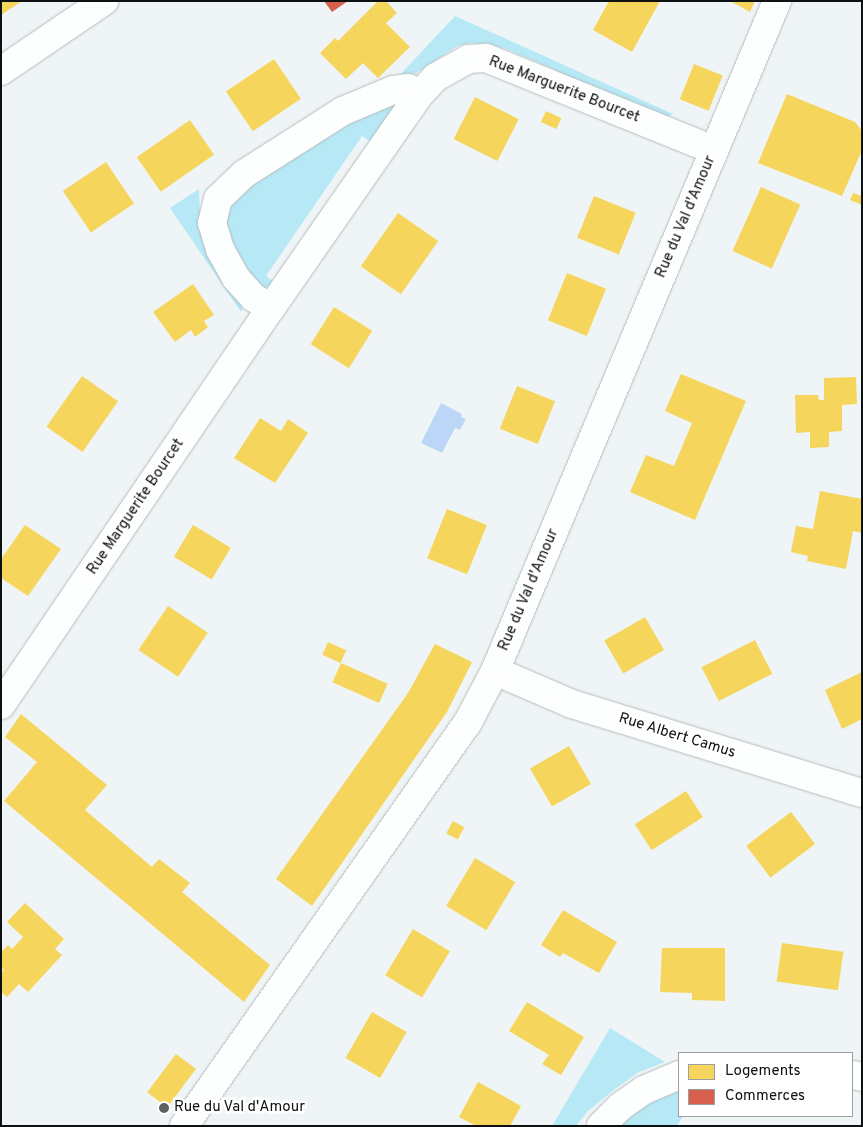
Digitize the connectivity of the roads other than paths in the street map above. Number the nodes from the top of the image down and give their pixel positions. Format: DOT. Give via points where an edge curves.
graph roads {
  1 [pos="104,1"];
  2 [pos="777,1"];
  3 [pos="1,71"];
  4 [pos="420,94"];
  5 [pos="714,150"];
  6 [pos="271,308"];
  7 [pos="495,671"];
  8 [pos="1,705"];
  9 [pos="862,793"];
  10 [pos="678,1075"];
  11 [pos="184,1126"];
  12 [pos="601,1126"];
  1 -- 3 [label="street"];
  2 -- 5 [label="street, Rue du Val d'Amour"];
  4 -- 5 [label="street, Rue Marguerite Bourcet" via="452,66 486,58"];
  4 -- 6 [label="street, Rue Marguerite Bourcet"];
  4 -- 6 [label="street" via="408,88 393,90 343,111 244,174 218,199 212,223 220,249 236,278 253,297"];
  5 -- 7 [label="street, Rue du Val d'Amour"];
  6 -- 8 [label="street, Rue Marguerite Bourcet"];
  7 -- 9 [label="street, Rue Albert Camus" via="572,704"];
  7 -- 11 [label="street, Rue du Val d'Amour" via="467,724"];
  10 -- 12 [label="street" via="644,1090"];
}
